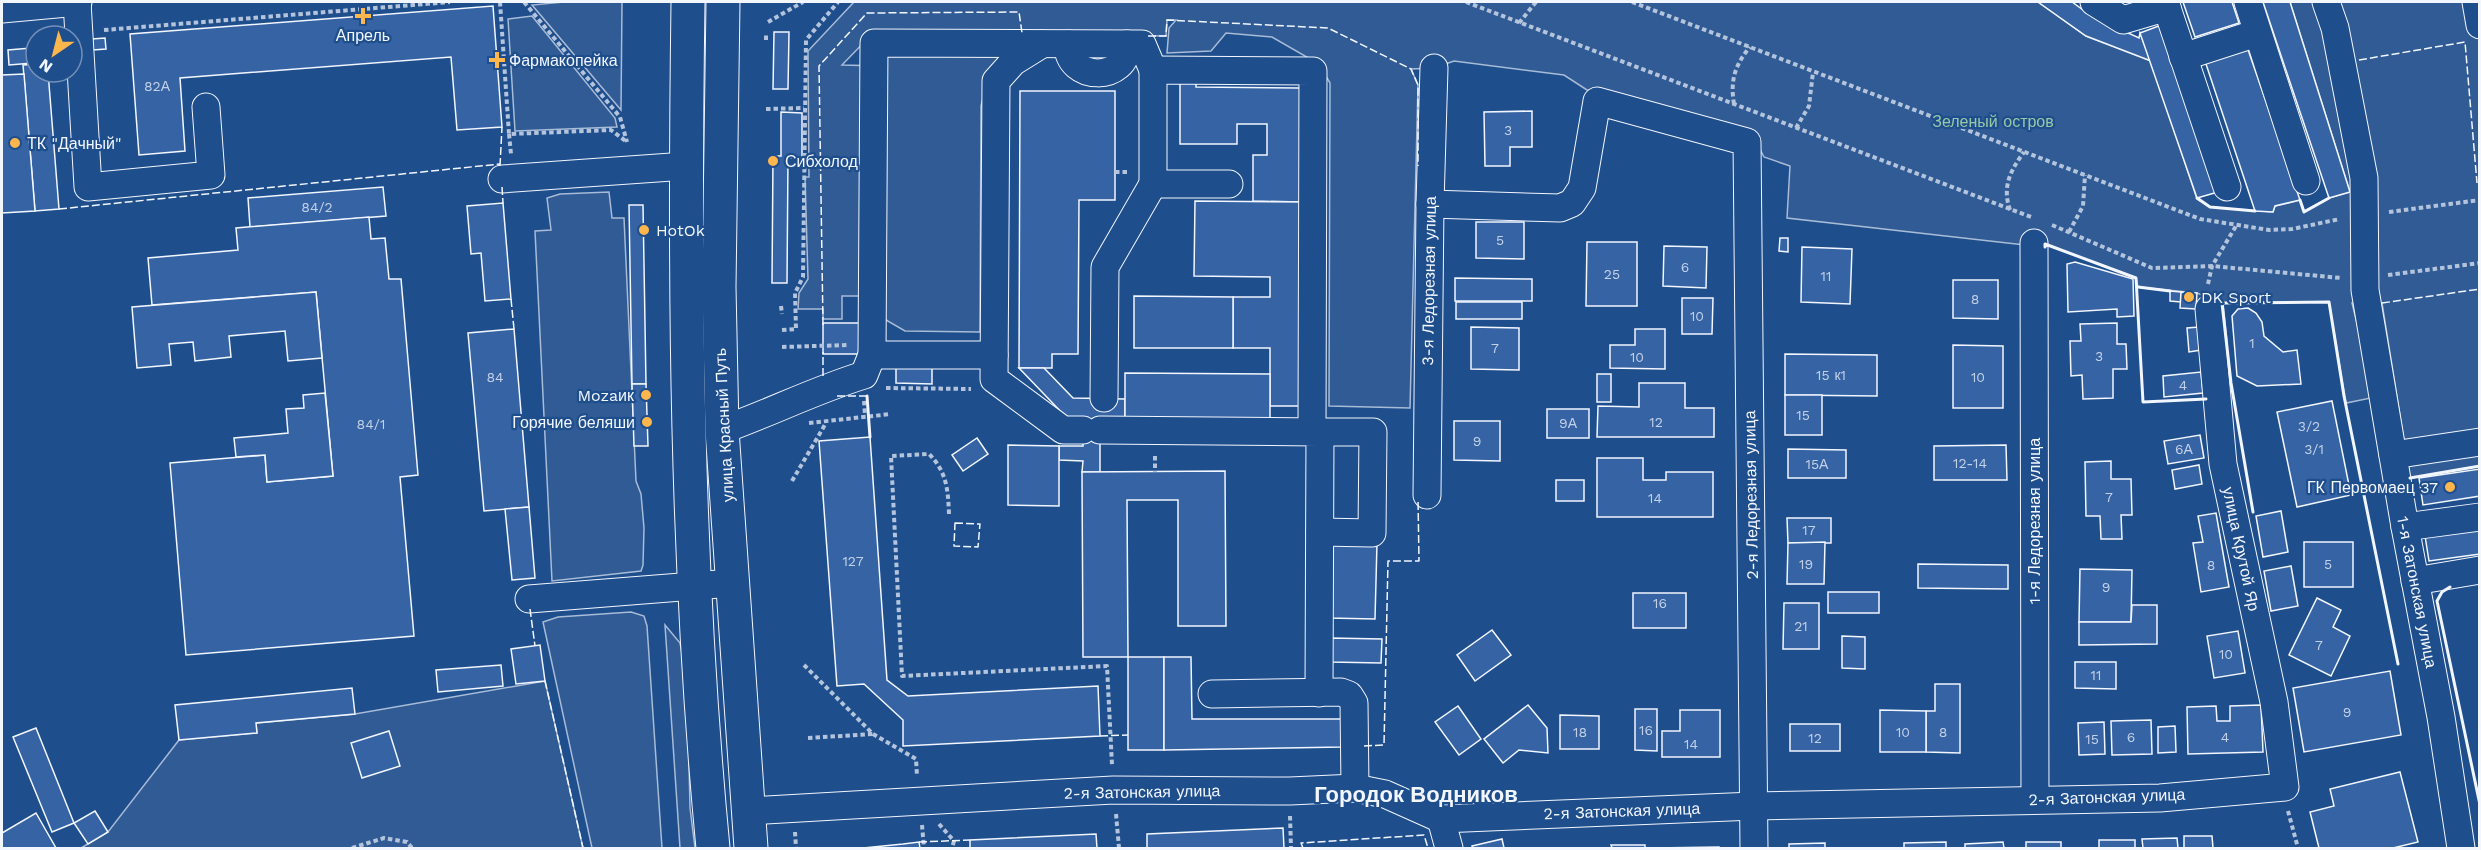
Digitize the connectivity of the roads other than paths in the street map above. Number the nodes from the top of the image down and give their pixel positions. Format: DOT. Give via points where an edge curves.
graph roads {
  1 [pos="78,2"];
  2 [pos="688,2"];
  3 [pos="723,2"];
  4 [pos="2094,2"];
  5 [pos="2248,2"];
  6 [pos="2326,2"];
  7 [pos="2476,2"];
  8 [pos="46,3"];
  9 [pos="2166,4"];
  10 [pos="2,9"];
  11 [pos="2480,25"];
  12 [pos="2257,33"];
  13 [pos="1055,44"];
  14 [pos="2183,57"];
  15 [pos="1434,68"];
  16 [pos="1153,70"];
  17 [pos="206,107"];
  18 [pos="686,166"];
  19 [pos="502,179"];
  20 [pos="2307,181"];
  21 [pos="1153,184"];
  22 [pos="1229,184"];
  23 [pos="2227,187"];
  24 [pos="1430,204"];
  25 [pos="2036,228"];
  26 [pos="2208,296"];
  27 [pos="872,350"];
  28 [pos="994,367"];
  29 [pos="1099,422"];
  30 [pos="722,430"];
  31 [pos="1316,432"];
  32 [pos="2480,442"];
  33 [pos="2393,455"];
  34 [pos="1427,495"];
  35 [pos="2480,517"];
  36 [pos="2405,527"];
  37 [pos="1320,532"];
  38 [pos="2480,570"];
  39 [pos="2415,581"];
  40 [pos="732,583"];
  41 [pos="693,588"];
  42 [pos="529,599"];
  43 [pos="1319,693"];
  44 [pos="1212,694"];
  45 [pos="2285,787"];
  46 [pos="1355,788"];
  47 [pos="2035,799"];
  48 [pos="1754,806"];
  49 [pos="748,811"];
  50 [pos="1441,819"];
  51 [pos="713,849"];
  52 [pos="751,849"];
  53 [pos="1449,849"];
  54 [pos="1754,849"];
  55 [pos="2461,849"];
  1 -- 8 [label="street"];
  1 -- 17 [label="street" via="88,187 211,175"];
  2 -- 18 [label="main road, улица Красный Путь"];
  3 -- 30 [label="main road, улица Красный Путь" via="718,287"];
  4 -- 9 [label="street" via="2123,20"];
  5 -- 12 [label="street"];
  6 -- 33 [label="street, 1-я Затонская улица" via="2335,28 2364,178 2363,278"];
  7 -- 11 [label="street"];
  8 -- 10 [label="street"];
  9 -- 14 [label="street"];
  12 -- 14 [label="street"];
  12 -- 20 [label="street"];
  13 -- 16 [label="street" via="1078,67 1097,74 1116,67 1127,44 1142,44"];
  13 -- 27 [label="street" via="874,43"];
  13 -- 28 [label="street" via="1012,62 996,81"];
  14 -- 23 [label="street"];
  15 -- 24 [label="street, 3-я Ледорезная улица"];
  16 -- 21 [label="street"];
  16 -- 31 [label="street" via="1314,71"];
  18 -- 19 [label="street"];
  18 -- 41 [label="main road, улица Красный Путь"];
  21 -- 22 [label="street"];
  21 -- 29 [label="street" via="1105,267"];
  24 -- 34 [label="street, 3-я Ледорезная улица"];
  24 -- 48 [label="street, 2-я Ледорезная улица" via="1560,208 1572,203 1582,188 1597,101 1747,142"];
  25 -- 47 [label="street, 1-я Ледорезная улица"];
  26 -- 45 [label="street, улица Крутой Яр" via="2223,464 2274,702"];
  27 -- 28 [label="street"];
  27 -- 30 [label="street" via="864,375 823,387"];
  28 -- 29 [label="street" via="1063,430"];
  29 -- 31 [label="street"];
  30 -- 40 [label="main road, улица Красный Путь"];
  31 -- 37 [label="street"];
  31 -- 37 [label="street" via="1372,432 1372,533"];
  32 -- 33 [label="street"];
  33 -- 36 [label="street, 1-я Затонская улица"];
  35 -- 36 [label="street"];
  36 -- 39 [label="street, 1-я Затонская улица"];
  37 -- 43 [label="street"];
  38 -- 39 [label="street"];
  39 -- 55 [label="street, 1-я Затонская улица"];
  40 -- 41 [label="street"];
  40 -- 49 [label="main road, улица Красный Путь"];
  41 -- 42 [label="street"];
  41 -- 51 [label="main road, улица Красный Путь"];
  43 -- 44 [label="street"];
  43 -- 46 [label="street" via="1341,692 1354,703"];
  45 -- 47 [label="street, 2-я Затонская улица" via="2160,798"];
  46 -- 49 [label="street, 2-я Затонская улица" via="1113,790"];
  46 -- 50 [label="street, 2-я Затонская улица" via="1385,794"];
  47 -- 48 [label="street, 2-я Затонская улица"];
  48 -- 50 [label="street, 2-я Затонская улица"];
  48 -- 54 [label="street, 2-я Ледорезная улица"];
  49 -- 52 [label="main road, улица Красный Путь"];
  50 -- 53 [label="street"];
}
